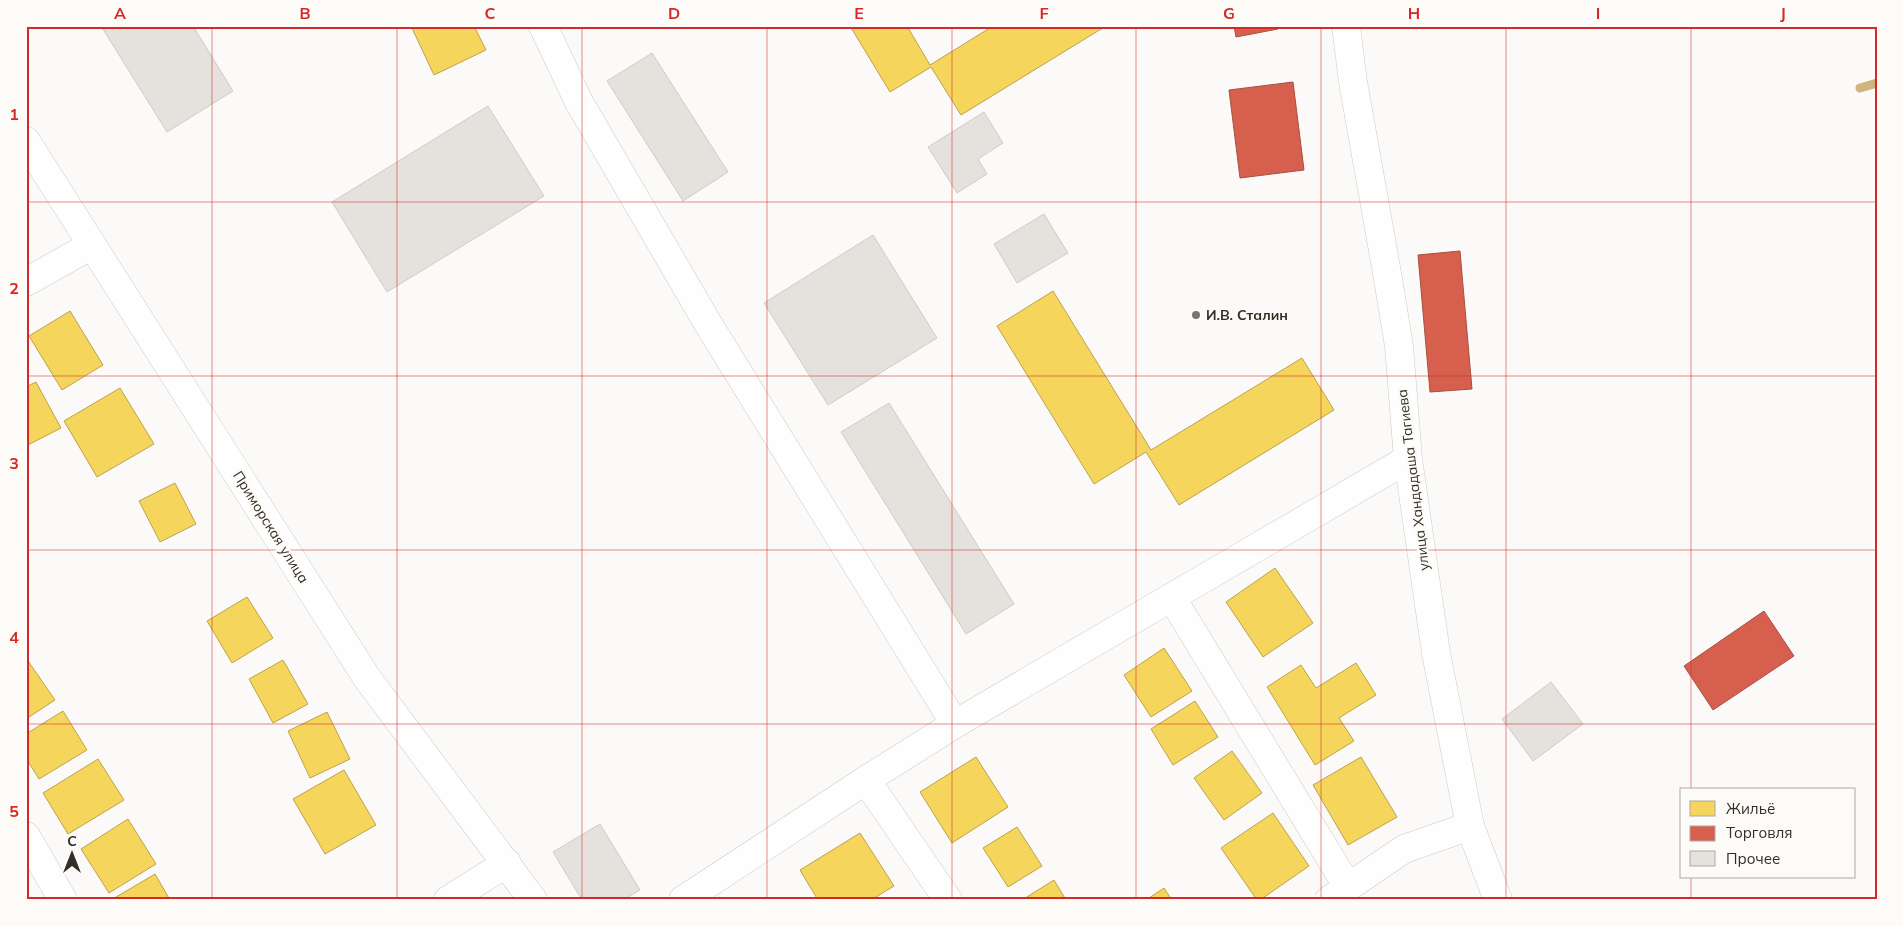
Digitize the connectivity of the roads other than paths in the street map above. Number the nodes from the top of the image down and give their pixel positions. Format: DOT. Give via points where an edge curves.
graph roads {
  1 [pos="543,26"];
  2 [pos="1345,26"];
  3 [pos="26,141"];
  4 [pos="92,245"];
  5 [pos="26,282"];
  6 [pos="1406,460"];
  7 [pos="1172,598"];
  8 [pos="955,724"];
  9 [pos="866,780"];
  10 [pos="1468,827"];
  11 [pos="26,836"];
  12 [pos="508,863"];
  13 [pos="1338,893"];
  14 [pos="63,900"];
  15 [pos="448,900"];
  16 [pos="534,900"];
  17 [pos="683,900"];
  18 [pos="948,900"];
  19 [pos="1496,900"];
  1 -- 8 [label="street" via="579,102 707,322"];
  2 -- 6 [label="street, улица Хандадаша Тагиева" via="1398,346"];
  3 -- 4 [label="street, Приморская улица"];
  4 -- 5 [label="street"];
  4 -- 12 [label="street, Приморская улица" via="368,678"];
  6 -- 7 [label="street"];
  6 -- 10 [label="street, улица Хандадаша Тагиева" via="1439,681"];
  7 -- 8 [label="street"];
  7 -- 13 [label="street"];
  8 -- 9 [label="street"];
  9 -- 17 [label="street"];
  9 -- 18 [label="street"];
  10 -- 13 [label="street" via="1404,849"];
  10 -- 19 [label="street, улица Хандадаша Тагиева"];
  11 -- 14 [label="street"];
  12 -- 15 [label="street"];
  12 -- 16 [label="street, Приморская улица"];
}
